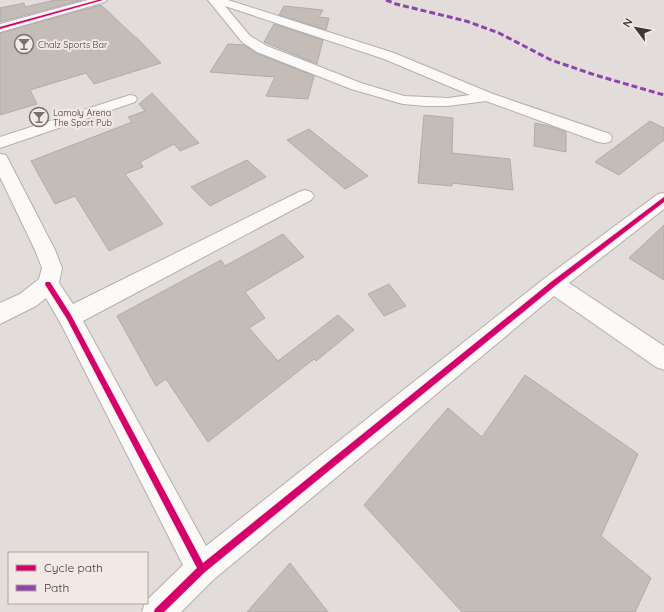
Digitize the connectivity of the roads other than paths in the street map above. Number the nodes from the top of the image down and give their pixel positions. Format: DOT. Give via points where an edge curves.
graph roads {
  1 [pos="101,0"];
  2 [pos="214,0"];
  3 [pos="217,0"];
  4 [pos="0,28"];
  5 [pos="488,97"];
  6 [pos="130,99"];
  7 [pos="604,138"];
  8 [pos="0,143"];
  9 [pos="2,170"];
  10 [pos="305,196"];
  11 [pos="664,200"];
  12 [pos="48,284"];
  13 [pos="553,284"];
  14 [pos="0,314"];
  15 [pos="69,317"];
  16 [pos="664,359"];
  17 [pos="202,569"];
  18 [pos="158,612"];
  1 -- 4 [label="street"];
  2 -- 5 [label="street" via="246,39 262,49 356,86 403,100 424,102"];
  3 -- 5 [label="street" via="389,56"];
  5 -- 7 [label="street"];
  6 -- 8 [label="street"];
  9 -- 12 [label="street" via="45,250 52,268"];
  10 -- 15 [label="street"];
  11 -- 13 [label="street"];
  12 -- 14 [label="street" via="28,300"];
  12 -- 15 [label="street"];
  13 -- 16 [label="street"];
  13 -- 17 [label="street"];
  15 -- 17 [label="street"];
  17 -- 18 [label="street"];
}
